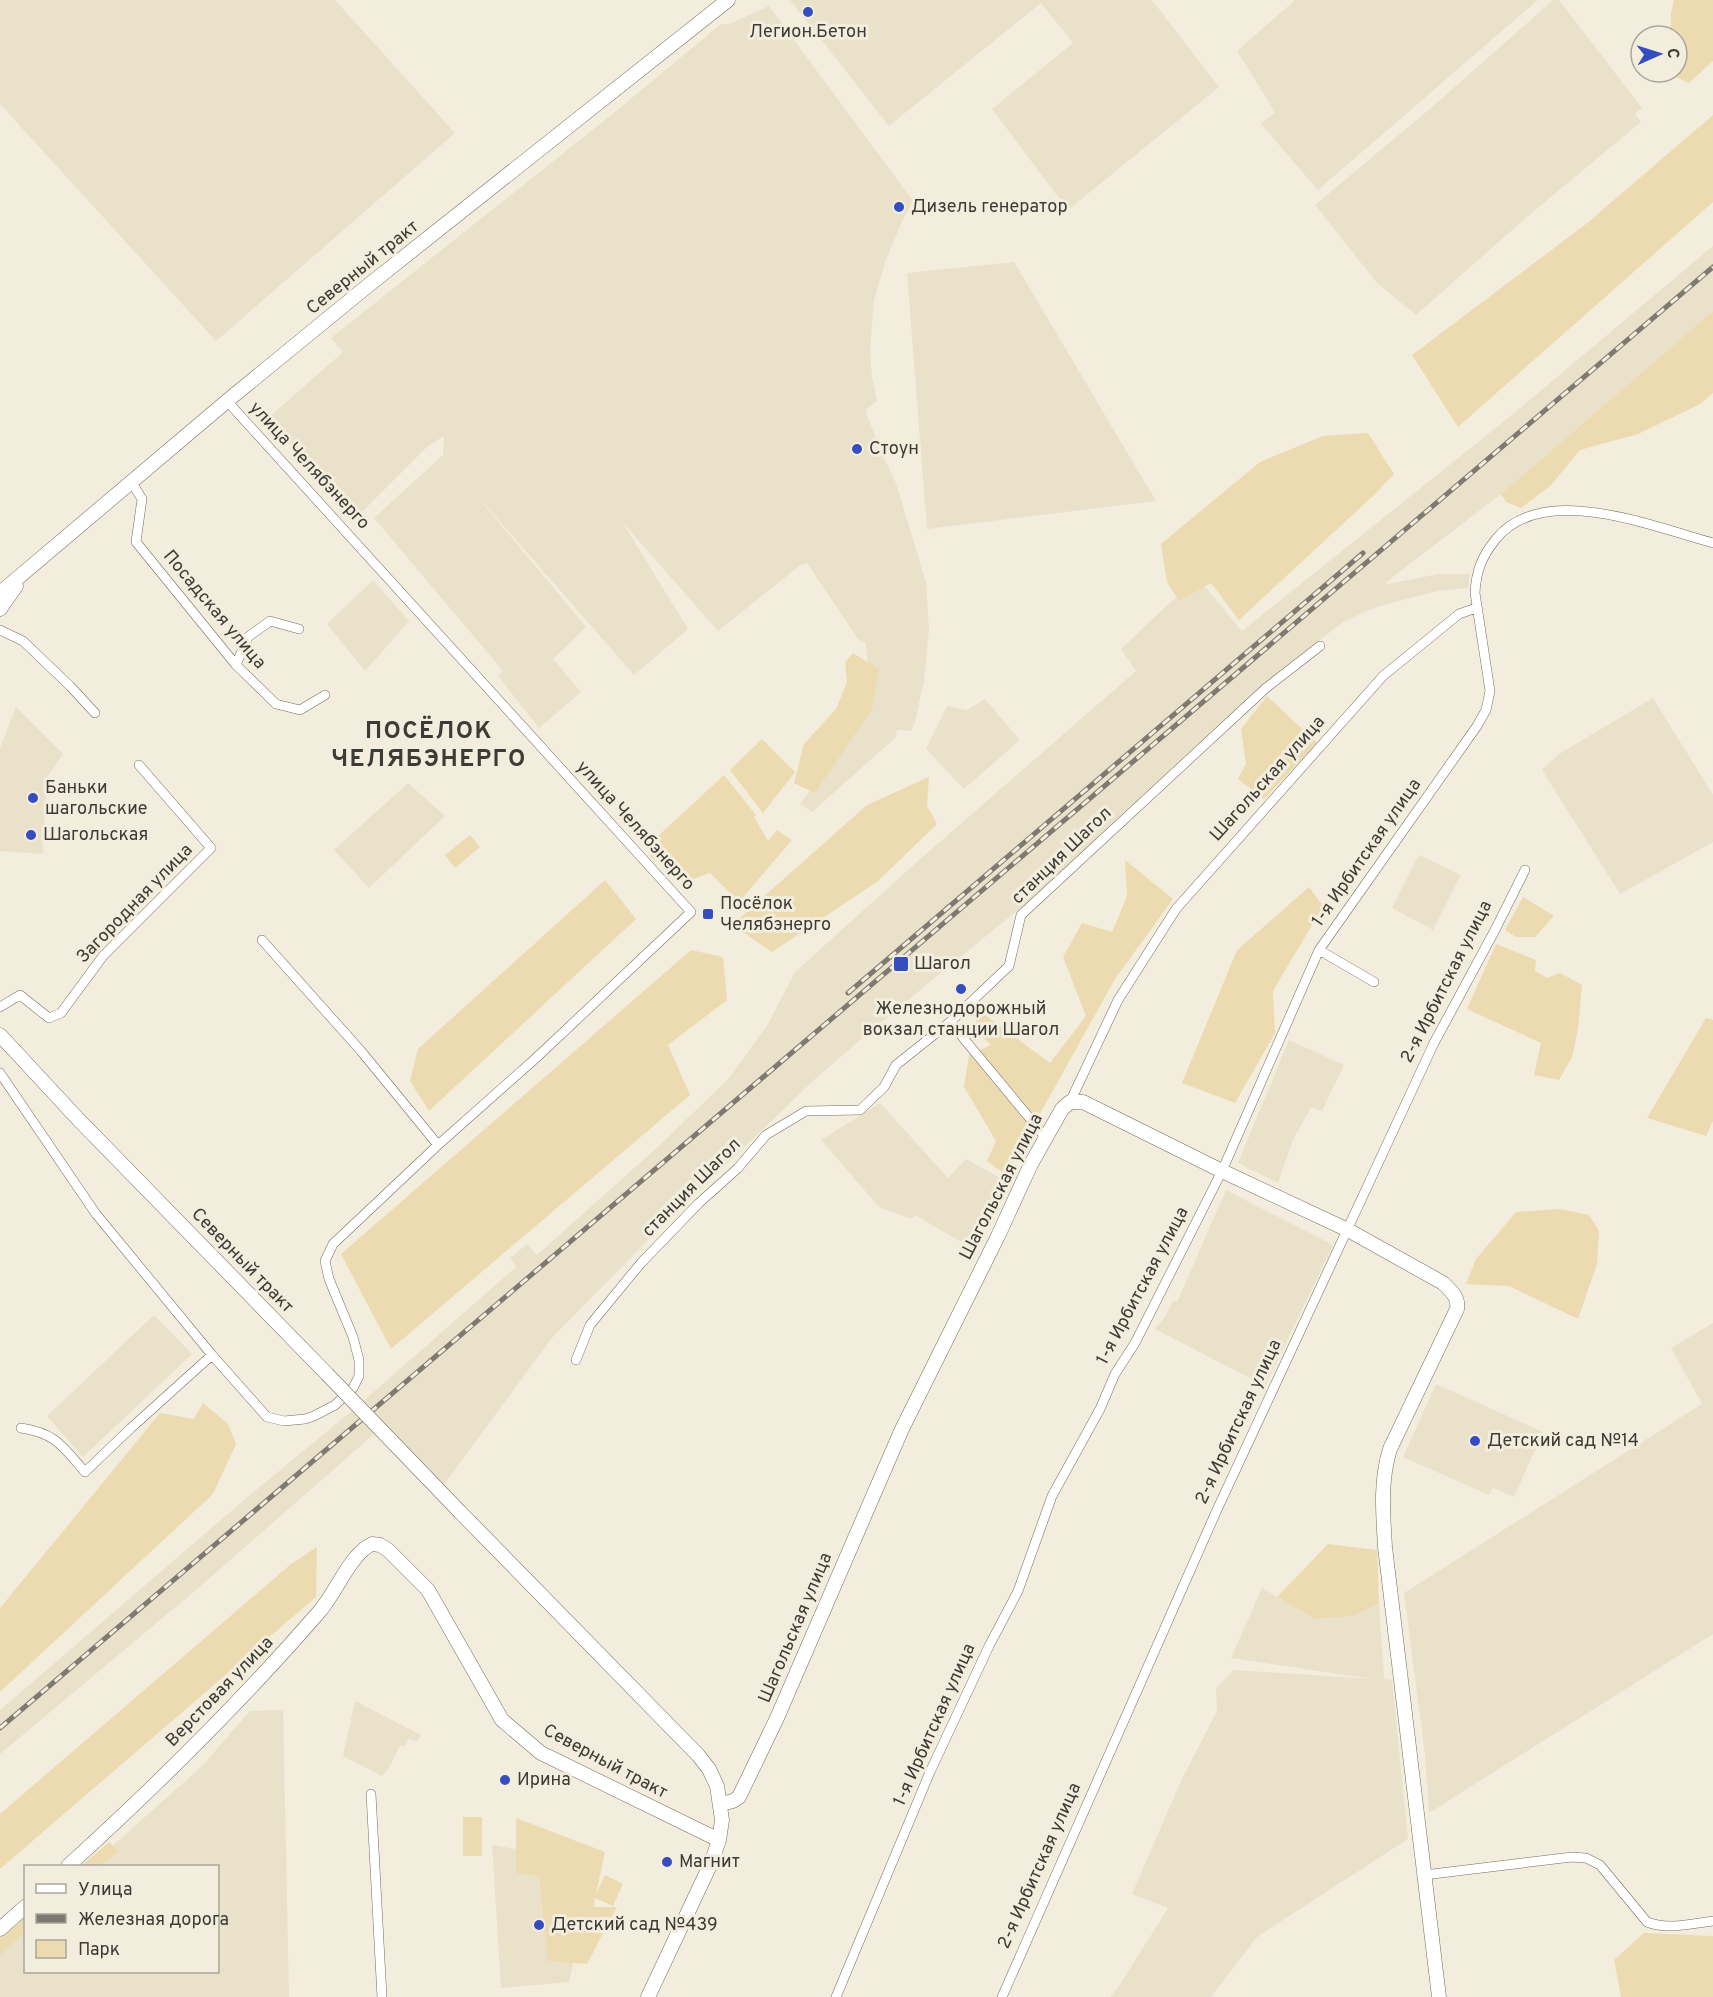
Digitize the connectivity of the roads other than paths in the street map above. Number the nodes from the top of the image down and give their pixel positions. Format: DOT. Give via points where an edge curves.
graph roads {
  1 [pos="728,0"];
  2 [pos="227,401"];
  3 [pos="132,483"];
  4 [pos="1713,543"];
  5 [pos="26,572"];
  6 [pos="0,593"];
  7 [pos="0,609"];
  8 [pos="1476,609"];
  9 [pos="299,628"];
  10 [pos="0,630"];
  11 [pos="1320,646"];
  12 [pos="236,665"];
  13 [pos="325,694"];
  14 [pos="95,713"];
  15 [pos="139,765"];
  16 [pos="1525,870"];
  17 [pos="261,940"];
  18 [pos="1319,950"];
  19 [pos="1374,982"];
  20 [pos="0,1007"];
  21 [pos="950,1022"];
  22 [pos="0,1035"];
  23 [pos="0,1073"];
  24 [pos="1070,1102"];
  25 [pos="1046,1138"];
  26 [pos="438,1145"];
  27 [pos="1222,1171"];
  28 [pos="1348,1230"];
  29 [pos="212,1355"];
  30 [pos="576,1360"];
  31 [pos="21,1428"];
  32 [pos="388,1550"];
  33 [pos="371,1794"];
  34 [pos="721,1804"];
  35 [pos="718,1840"];
  36 [pos="69,1865"];
  37 [pos="1424,1875"];
  38 [pos="24,1908"];
  39 [pos="1713,1921"];
  40 [pos="0,1929"];
  41 [pos="382,1997"];
  42 [pos="648,1997"];
  43 [pos="836,1997"];
  44 [pos="1002,1997"];
  45 [pos="1439,1997"];
  1 -- 2 [label="street, Северный тракт"];
  2 -- 3 [label="street, Северный тракт"];
  2 -- 26 [label="street, улица Челябэнерго" via="691,912"];
  3 -- 5 [label="street, Северный тракт"];
  3 -- 12 [label="street, Посадская улица" via="142,500 136,542"];
  4 -- 8 [label="street, 1-я Ирбитская улица" via="1620,517 1579,511 1538,512 1504,529 1483,555 1476,579"];
  5 -- 6 [label="street, Северный тракт"];
  5 -- 7 [label="street, Северный тракт"];
  8 -- 18 [label="street, 1-я Ирбитская улица" via="1490,691 1486,710"];
  8 -- 24 [label="street, Шагольская улица" via="1460,614 1383,676 1176,909 1118,1000"];
  9 -- 12 [label="street" via="270,621 248,637"];
  10 -- 14 [label="street" via="24,641"];
  11 -- 21 [label="street, станция Шагол" via="1266,687 1021,915 1009,966"];
  12 -- 13 [label="street, Посадская улица" via="276,704 300,710"];
  15 -- 20 [label="street, Загородная улица" via="211,848 103,956 61,1013 49,1018 20,995"];
  16 -- 28 [label="street, 2-я Ирбитская улица" via="1434,1043"];
  17 -- 26 [label="street" via="361,1051"];
  18 -- 19 [label="street"];
  18 -- 27 [label="street, 1-я Ирбитская улица"];
  21 -- 25 [label="street"];
  21 -- 30 [label="street, станция Шагол" via="896,1065 884,1087 860,1110 806,1111 766,1135 634,1272 590,1324"];
  22 -- 34 [label="street, Северный тракт, bridge" via="698,1755 717,1786"];
  23 -- 29 [label="street" via="96,1214"];
  24 -- 25 [label="street, Шагольская улица"];
  24 -- 27 [label="street" via="1083,1102"];
  25 -- 34 [label="street, Шагольская улица" via="902,1429 775,1724 739,1797"];
  26 -- 29 [label="street, улица Челябэнерго" via="333,1244 325,1261 359,1360 359,1377 353,1388 324,1412 284,1421 267,1417"];
  27 -- 28 [label="street"];
  27 -- 43 [label="street, 1-я Ирбитская улица" via="1052,1496 1018,1590 930,1772"];
  28 -- 37 [label="street" via="1443,1283 1458,1303 1390,1449 1382,1487 1385,1547"];
  28 -- 44 [label="street, 2-я Ирбитская улица" via="1216,1512"];
  29 -- 31 [label="street" via="85,1472 57,1440 44,1432"];
  32 -- 35 [label="street, Северный тракт" via="428,1590 502,1720 541,1753"];
  32 -- 36 [label="street, Верстовая улица" via="381,1545 364,1547 328,1603 261,1678"];
  33 -- 41 [label="street"];
  34 -- 35 [label="street"];
  35 -- 42 [label="street" via="712,1861"];
  37 -- 39 [label="street" via="1586,1857 1600,1865 1647,1922 1668,1926"];
  37 -- 45 [label="street"];
  38 -- 40 [label="street"];
}
